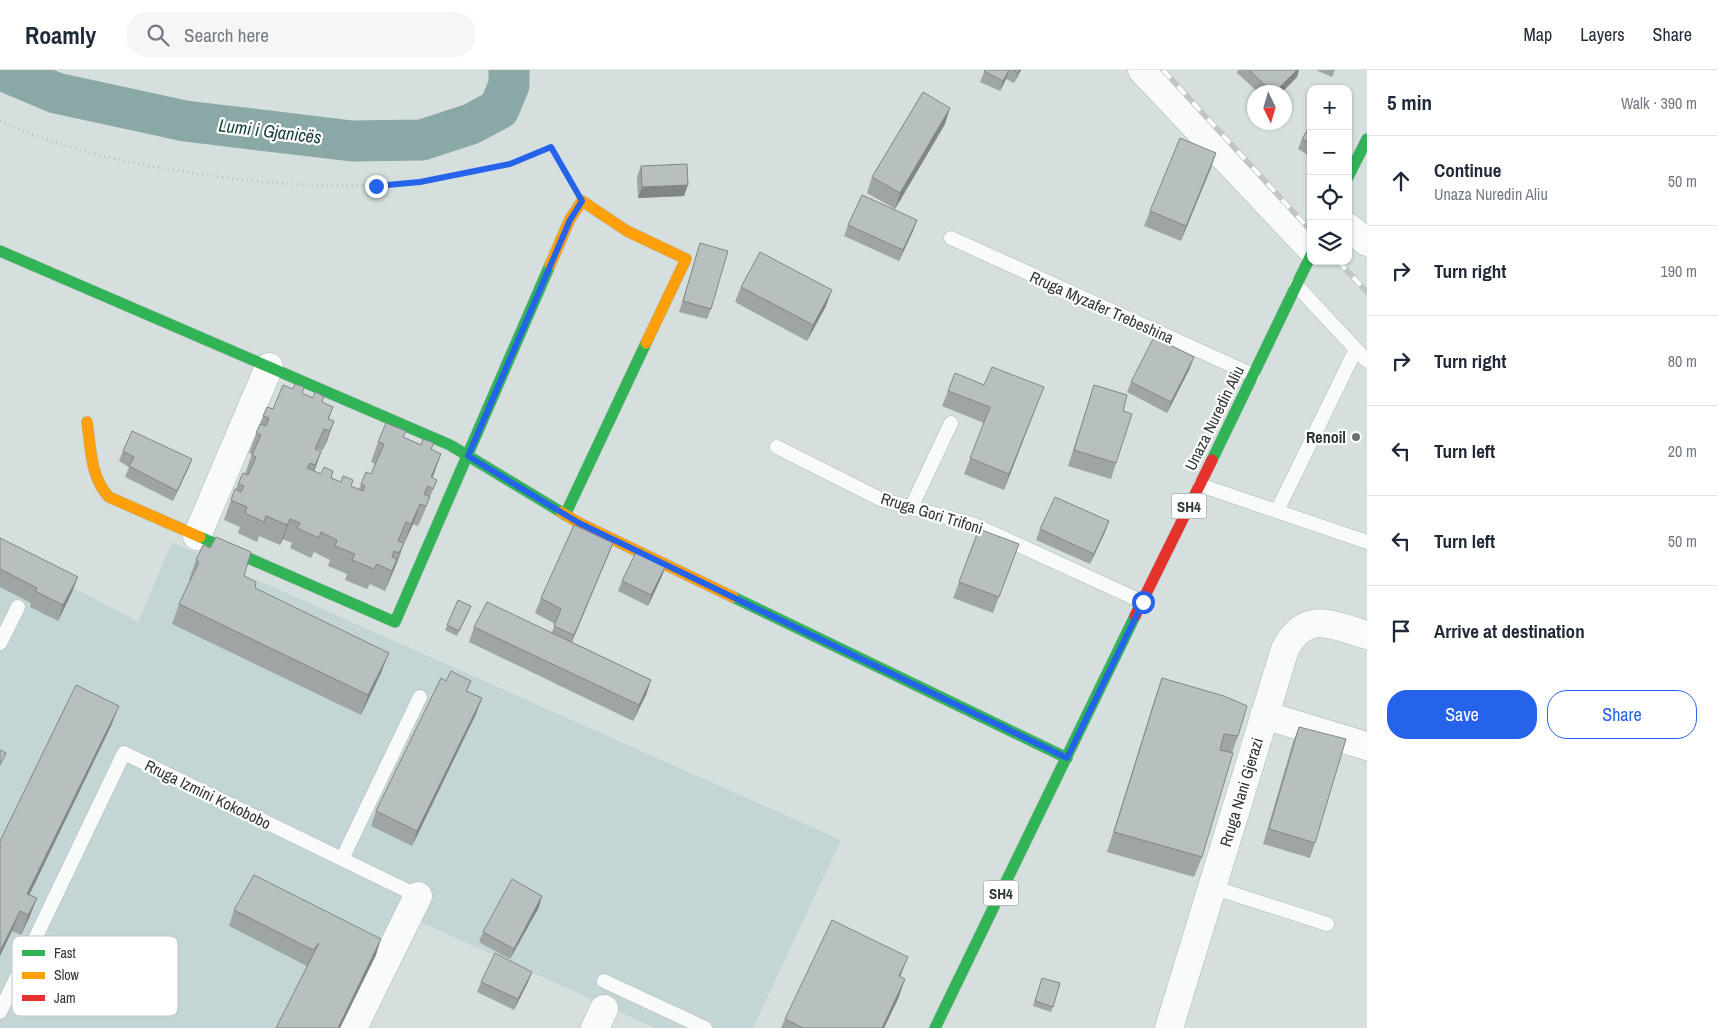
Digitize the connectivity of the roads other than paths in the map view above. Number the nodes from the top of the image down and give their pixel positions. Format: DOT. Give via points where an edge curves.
graph roads {
  1 [pos="1142,70"];
  2 [pos="1367,138"];
  3 [pos="1349,175"];
  4 [pos="1352,230"];
  5 [pos="951,238"];
  6 [pos="1367,242"];
  7 [pos="1307,245"];
  8 [pos="0,251"];
  9 [pos="1307,263"];
  10 [pos="1296,285"];
  11 [pos="1356,349"];
  12 [pos="1367,361"];
  13 [pos="270,367"];
  14 [pos="1253,375"];
  15 [pos="87,422"];
  16 [pos="951,423"];
  17 [pos="777,447"];
  18 [pos="468,456"];
  19 [pos="1200,485"];
  20 [pos="911,508"];
  21 [pos="1277,511"];
  22 [pos="566,515"];
  23 [pos="197,536"];
  24 [pos="1367,542"];
  25 [pos="1143,602"];
  26 [pos="18,607"];
  27 [pos="1367,636"];
  28 [pos="0,643"];
  29 [pos="420,697"];
  30 [pos="1264,715"];
  31 [pos="1367,746"];
  32 [pos="1067,758"];
  33 [pos="342,859"];
  34 [pos="1212,887"];
  35 [pos="418,896"];
  36 [pos="1327,924"];
  37 [pos="36,936"];
  38 [pos="604,981"];
  39 [pos="12,987"];
  40 [pos="0,1012"];
  41 [pos="353,1028"];
  42 [pos="705,1028"];
  43 [pos="935,1028"];
  44 [pos="1169,1028"];
  1 -- 7 [label="street"];
  2 -- 3 [label="street"];
  4 -- 6 [label="street"];
  5 -- 14 [label="lane, Rruga Myzafer Trebeshina"];
  8 -- 13 [label="street"];
  9 -- 10 [label="street, Unaza Nuredin Aliu / SH4"];
  10 -- 11 [label="lane"];
  10 -- 14 [label="street, Unaza Nuredin Aliu / SH4"];
  11 -- 12 [label="lane"];
  11 -- 21 [label="lane"];
  13 -- 18 [label="street"];
  13 -- 23 [label="street"];
  14 -- 19 [label="street, Unaza Nuredin Aliu / SH4"];
  15 -- 23 [label="street" via="100,490"];
  16 -- 20 [label="lane"];
  17 -- 20 [label="lane, Rruga Gori Trifoni" via="880,499"];
  18 -- 22 [label="street"];
  18 -- 22 [label="street" via="570,220 582,201 627,231 686,259"];
  18 -- 23 [label="street" via="395,622"];
  19 -- 21 [label="lane"];
  19 -- 25 [label="street, Unaza Nuredin Aliu / SH4"];
  20 -- 25 [label="lane, Rruga Gori Trifoni" via="976,525"];
  21 -- 24 [label="lane"];
  22 -- 32 [label="street"];
  25 -- 32 [label="street, Unaza Nuredin Aliu / SH4"];
  26 -- 28 [label="lane"];
  27 -- 30 [label="street, Rruga Nani Gjerazi" via="1320,622 1299,628 1285,649"];
  29 -- 33 [label="lane"];
  30 -- 31 [label="street"];
  30 -- 34 [label="street, Rruga Nani Gjerazi"];
  32 -- 43 [label="street, SH4"];
  33 -- 35 [label="lane, Rruga Izmini Kokobobo"];
  33 -- 37 [label="lane, Rruga Izmini Kokobobo" via="124,753"];
  34 -- 36 [label="lane"];
  34 -- 44 [label="street, Rruga Nani Gjerazi"];
  35 -- 41 [label="street, Rruga Izmini Kokobobo"];
  38 -- 42 [label="lane"];
  39 -- 40 [label="lane, Rruga Izmini Kokobobo"];
}
